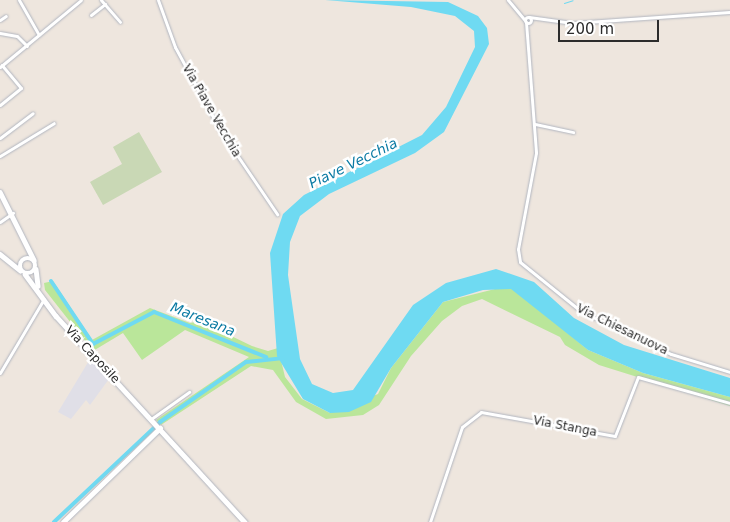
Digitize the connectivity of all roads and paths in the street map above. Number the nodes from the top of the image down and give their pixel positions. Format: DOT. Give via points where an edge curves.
graph roads {
  1 [pos="19,0"];
  2 [pos="81,0"];
  3 [pos="101,0"];
  4 [pos="158,0"];
  5 [pos="508,0"];
  6 [pos="105,4"];
  7 [pos="730,12"];
  8 [pos="92,15"];
  9 [pos="6,16"];
  10 [pos="543,17"];
  11 [pos="527,19"];
  12 [pos="0,20"];
  13 [pos="531,21"];
  14 [pos="120,22"];
  15 [pos="0,33"];
  16 [pos="528,33"];
  17 [pos="38,35"];
  18 [pos="27,46"];
  19 [pos="1,66"];
  20 [pos="0,105"];
  21 [pos="33,114"];
  22 [pos="54,123"];
  23 [pos="535,124"];
  24 [pos="573,132"];
  25 [pos="0,138"];
  26 [pos="0,156"];
  27 [pos="0,192"];
  28 [pos="13,213"];
  29 [pos="277,214"];
  30 [pos="0,222"];
  31 [pos="28,242"];
  32 [pos="0,254"];
  33 [pos="7,259"];
  34 [pos="23,259"];
  35 [pos="34,260"];
  36 [pos="36,269"];
  37 [pos="23,272"];
  38 [pos="38,287"];
  39 [pos="45,299"];
  40 [pos="730,372"];
  41 [pos="0,373"];
  42 [pos="189,392"];
  43 [pos="730,402"];
  44 [pos="156,424"];
  45 [pos="63,522"];
  46 [pos="245,522"];
  47 [pos="430,522"];
  1 -- 17 [label="street"];
  2 -- 17 [label="street"];
  3 -- 6 [label="street"];
  4 -- 29 [label="street, Via Piave Vecchia" via="175,47 215,121"];
  5 -- 11 [label="street"];
  6 -- 8 [label="street"];
  6 -- 14 [label="street"];
  7 -- 10 [label="street" via="573,23"];
  9 -- 12 [label="street"];
  10 -- 11 [label="street"];
  10 -- 13 [label="street"];
  11 -- 13 [label="street"];
  11 -- 16 [label="street, Via Chiesanuova"];
  13 -- 16 [label="street, Via Chiesanuova"];
  15 -- 18 [label="street" via="18,36"];
  16 -- 23 [label="street, Via Chiesanuova"];
  17 -- 18 [label="street"];
  18 -- 19 [label="street"];
  19 -- 20 [label="street" via="21,88"];
  21 -- 25 [label="street"];
  22 -- 26 [label="street"];
  23 -- 24 [label="street"];
  23 -- 40 [label="street, Via Chiesanuova" via="535,159 518,249 522,266 582,312 671,354"];
  27 -- 28 [label="street, Via Caposile"];
  28 -- 30 [label="street"];
  28 -- 31 [label="street, Via Caposile"];
  31 -- 34 [label="street"];
  31 -- 35 [label="street, Via Caposile"];
  32 -- 33 [label="street, Via Caposile"];
  33 -- 34 [label="street"];
  33 -- 37 [label="street, Via Caposile"];
  34 -- 35 [label="street"];
  34 -- 37 [label="street"];
  35 -- 36 [label="street, Via Caposile"];
  36 -- 37 [label="street"];
  36 -- 38 [label="street, Via Caposile"];
  37 -- 38 [label="street, Via Caposile"];
  38 -- 39 [label="street, Via Caposile"];
  39 -- 41 [label="street"];
  39 -- 44 [label="street, Via Caposile"];
  42 -- 44 [label="street"];
  43 -- 47 [label="street, Via Stanga" via="638,377 614,436 481,412 462,427"];
  44 -- 45 [label="street"];
  44 -- 46 [label="street, Via Caposile"];
}
